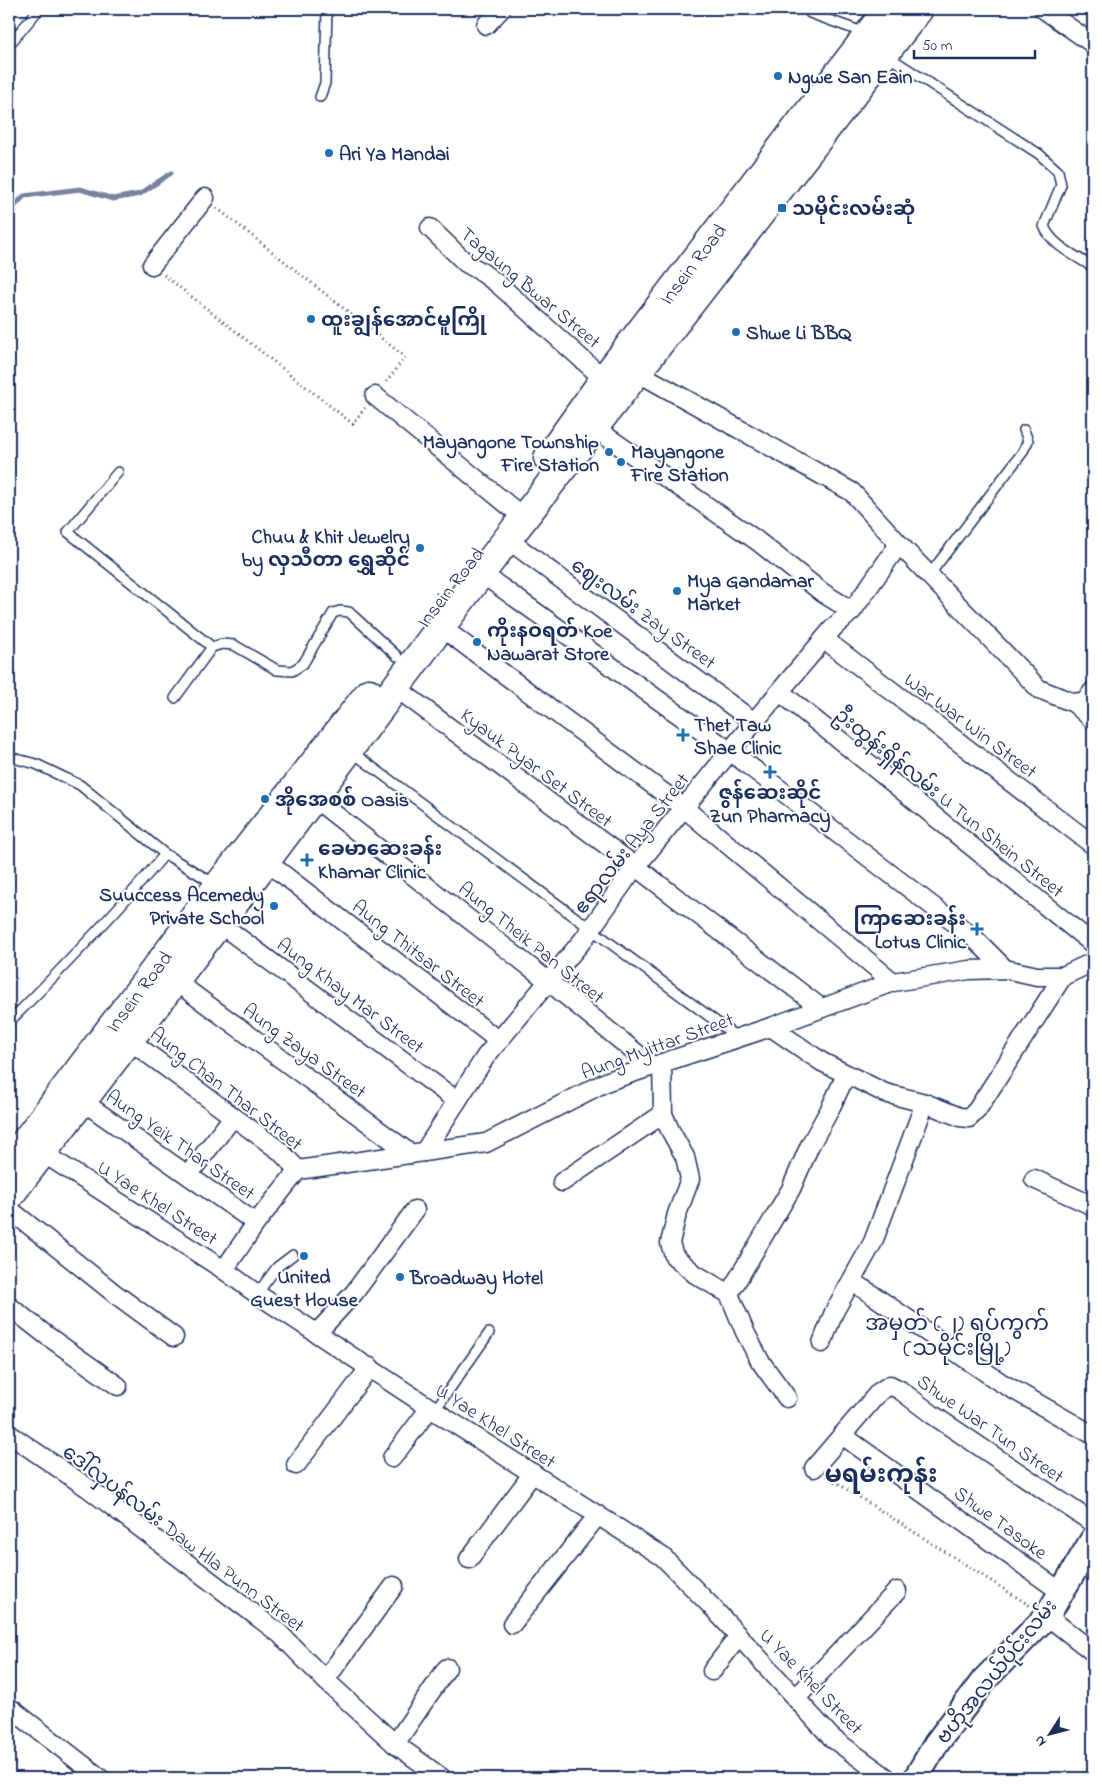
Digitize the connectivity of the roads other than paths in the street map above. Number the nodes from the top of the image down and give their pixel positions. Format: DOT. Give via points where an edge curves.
graph roads {
  1 [pos="39,9"];
  2 [pos="327,9"];
  3 [pos="501,9"];
  4 [pos="810,9"];
  5 [pos="888,9"];
  6 [pos="919,9"];
  7 [pos="1044,9"];
  8 [pos="486,25"];
  9 [pos="881,44"];
  10 [pos="1093,44"];
  11 [pos="9,45"];
  12 [pos="320,97"];
  13 [pos="205,198"];
  14 [pos="430,228"];
  15 [pos="152,265"];
  16 [pos="1093,267"];
  17 [pos="637,372"];
  18 [pos="604,378"];
  19 [pos="375,396"];
  20 [pos="586,422"];
  21 [pos="1024,430"];
  22 [pos="118,472"];
  23 [pos="518,513"];
  24 [pos="507,539"];
  25 [pos="899,544"];
  26 [pos="481,573"];
  27 [pos="930,574"];
  28 [pos="852,611"];
  29 [pos="441,627"];
  30 [pos="824,639"];
  31 [pos="212,647"];
  32 [pos="397,656"];
  33 [pos="395,687"];
  34 [pos="780,692"];
  35 [pos="175,698"];
  36 [pos="1084,698"];
  37 [pos="1093,720"];
  38 [pos="754,722"];
  39 [pos="349,750"];
  40 [pos="731,752"];
  41 [pos="9,756"];
  42 [pos="314,798"];
  43 [pos="684,808"];
  44 [pos="1093,845"];
  45 [pos="165,854"];
  46 [pos="257,855"];
  47 [pos="636,866"];
  48 [pos="227,894"];
  49 [pos="219,923"];
  50 [pos="591,928"];
  51 [pos="1093,944"];
  52 [pos="1093,962"];
  53 [pos="1005,968"];
  54 [pos="1063,976"];
  55 [pos="174,981"];
  56 [pos="548,981"];
  57 [pos="893,982"];
  58 [pos="821,1008"];
  59 [pos="9,1022"];
  60 [pos="771,1027"];
  61 [pos="738,1037"];
  62 [pos="129,1040"];
  63 [pos="499,1041"];
  64 [pos="657,1065"];
  65 [pos="846,1075"];
  66 [pos="82,1101"];
  67 [pos="457,1101"];
  68 [pos="925,1103"];
  69 [pos="663,1114"];
  70 [pos="233,1117"];
  71 [pos="20,1152"];
  72 [pos="417,1153"];
  73 [pos="298,1170"];
  74 [pos="188,1175"];
  75 [pos="1034,1178"];
  76 [pos="562,1182"];
  77 [pos="9,1196"];
  78 [pos="1093,1206"];
  79 [pos="9,1209"];
  80 [pos="415,1210"];
  81 [pos="256,1222"];
  82 [pos="293,1255"];
  83 [pos="224,1270"];
  84 [pos="852,1281"];
  85 [pos="257,1294"];
  86 [pos="729,1294"];
  87 [pos="9,1306"];
  88 [pos="317,1333"];
  89 [pos="489,1333"];
  90 [pos="174,1337"];
  91 [pos="822,1342"];
  92 [pos="370,1367"];
  93 [pos="118,1386"];
  94 [pos="787,1398"];
  95 [pos="432,1409"];
  96 [pos="9,1434"];
  97 [pos="842,1435"];
  98 [pos="1093,1435"];
  99 [pos="392,1458"];
  100 [pos="296,1465"];
  101 [pos="814,1468"];
  102 [pos="533,1473"];
  103 [pos="598,1515"];
  104 [pos="1093,1523"];
  105 [pos="1093,1539"];
  106 [pos="469,1559"];
  107 [pos="394,1586"];
  108 [pos="897,1591"];
  109 [pos="1061,1592"];
  110 [pos="1047,1616"];
  111 [pos="512,1624"];
  112 [pos="739,1636"];
  113 [pos="1093,1652"];
  114 [pos="447,1668"];
  115 [pos="712,1671"];
  116 [pos="325,1680"];
  117 [pos="796,1698"];
  118 [pos="9,1707"];
  119 [pos="395,1744"];
  120 [pos="100,1778"];
  121 [pos="442,1778"];
  122 [pos="887,1778"];
  123 [pos="916,1778"];
  1 -- 11 [label="lane"];
  2 -- 12 [label="lane" via="325,83"];
  3 -- 8 [label="street"];
  4 -- 9 [label="lane" via="810,13"];
  5 -- 9 [label="main road, Insein Road"];
  6 -- 9 [label="main road, Insein Road"];
  7 -- 10 [label="street"];
  9 -- 16 [label="lane" via="1040,154 1058,171 1062,186 1044,226 1056,242"];
  9 -- 17 [label="main road"];
  9 -- 18 [label="main road, Insein Road"];
  13 -- 15 [label="street"];
  14 -- 18 [label="street, Tagaung Bwar Street" via="466,263 504,290"];
  17 -- 20 [label="main road"];
  17 -- 25 [label="street" via="852,492"];
  18 -- 20 [label="main road, Insein Road"];
  19 -- 23 [label="street"];
  20 -- 23 [label="main road"];
  20 -- 28 [label="street"];
  21 -- 27 [label="lane" via="1028,441 1022,453"];
  22 -- 31 [label="lane" via="68,532"];
  23 -- 24 [label="main road, Insein Road"];
  23 -- 32 [label="main road, Insein Road"];
  24 -- 26 [label="main road, Insein Road"];
  24 -- 38 [label="street, ဈေးလမ်း Zay Street"];
  25 -- 27 [label="street"];
  25 -- 28 [label="street, ဧရာလမ်း Aya Street"];
  26 -- 29 [label="main road, Insein Road"];
  26 -- 40 [label="street"];
  27 -- 36 [label="street" via="1039,689"];
  28 -- 30 [label="street, ဧရာလမ်း Aya Street"];
  29 -- 33 [label="main road, Insein Road"];
  29 -- 43 [label="street"];
  30 -- 34 [label="street, ဧရာလမ်း Aya Street"];
  30 -- 44 [label="street, War War Win Street"];
  31 -- 32 [label="lane" via="234,644 277,670 292,671 303,664 333,613 340,611 349,612"];
  31 -- 35 [label="lane"];
  32 -- 46 [label="main road, Insein Road"];
  33 -- 39 [label="main road, Insein Road"];
  33 -- 47 [label="street, Kyauk Pyar Set Street"];
  34 -- 38 [label="street, ဧရာလမ်း Aya Street"];
  34 -- 51 [label="street, ဦးထွန်းရှိန်လမ်း U Tun Shein Street"];
  36 -- 37 [label="street"];
  38 -- 40 [label="street, ဧရာလမ်း Aya Street"];
  39 -- 42 [label="main road, Insein Road"];
  39 -- 50 [label="lane"];
  40 -- 43 [label="street, ဧရာလမ်း Aya Street"];
  40 -- 53 [label="street" via="973,937"];
  41 -- 45 [label="lane" via="36,764 80,785"];
  42 -- 46 [label="main road, Insein Road"];
  42 -- 56 [label="street, Aung Theik Pan Street"];
  43 -- 47 [label="street, ဧရာလမ်း Aya Street"];
  43 -- 57 [label="street"];
  45 -- 48 [label="lane"];
  45 -- 59 [label="lane" via="104,925"];
  46 -- 48 [label="main road, Insein Road"];
  46 -- 63 [label="street, Aung Thitsar Street"];
  47 -- 50 [label="street, ဧရာလမ်း Aya Street"];
  47 -- 58 [label="street, Kyauk Pyar Set Street"];
  48 -- 49 [label="main road, Insein Road"];
  48 -- 71 [label="main road, Insein Road"];
  49 -- 55 [label="main road, Insein Road"];
  49 -- 67 [label="street, Aung Khay Mar Street"];
  50 -- 56 [label="street, ဧရာလမ်း Aya Street"];
  50 -- 61 [label="lane"];
  52 -- 54 [label="street, Aung Myittar Street"];
  53 -- 54 [label="street, Aung Myittar Street" via="1037,976"];
  53 -- 57 [label="street, Aung Myittar Street"];
  54 -- 68 [label="street" via="969,1118"];
  55 -- 62 [label="main road, Insein Road"];
  55 -- 72 [label="street, Aung Zaya Street"];
  56 -- 63 [label="street, ဧရာလမ်း Aya Street"];
  56 -- 64 [label="street, Aung Theik Pan Street"];
  57 -- 58 [label="street, Aung Myittar Street"];
  58 -- 60 [label="street, Aung Myittar Street"];
  60 -- 61 [label="street, Aung Myittar Street"];
  60 -- 65 [label="street"];
  61 -- 64 [label="street, Aung Myittar Street"];
  62 -- 66 [label="main road, Insein Road"];
  62 -- 70 [label="street, Aung Chan Thar Street"];
  63 -- 67 [label="street, ဧရာလမ်း Aya Street"];
  64 -- 69 [label="street"];
  64 -- 72 [label="street, Aung Myittar Street" via="608,1081 486,1143"];
  65 -- 68 [label="street" via="885,1093"];
  65 -- 86 [label="street" via="791,1189"];
  66 -- 71 [label="main road, Insein Road"];
  66 -- 74 [label="street, Aung Yeik Thar Street"];
  67 -- 72 [label="street, ဧရာလမ်း Aya Street"];
  68 -- 84 [label="street" via="872,1242"];
  69 -- 76 [label="street"];
  69 -- 86 [label="street" via="685,1156 690,1179 670,1243 674,1256 695,1274"];
  70 -- 73 [label="street, Aung Chan Thar Street" via="280,1151"];
  70 -- 74 [label="street"];
  71 -- 77 [label="main road, Insein Road"];
  71 -- 83 [label="street, U Yae Khel Street"];
  72 -- 73 [label="street, Aung Myittar Street"];
  73 -- 81 [label="street"];
  74 -- 81 [label="street, Aung Yeik Thar Street"];
  75 -- 78 [label="street"];
  79 -- 90 [label="street"];
  80 -- 88 [label="street" via="354,1293"];
  81 -- 83 [label="street"];
  82 -- 85 [label="lane" via="277,1267"];
  83 -- 85 [label="street, U Yae Khel Street"];
  84 -- 91 [label="street"];
  84 -- 98 [label="street" via="1000,1382"];
  85 -- 88 [label="street, U Yae Khel Street"];
  86 -- 94 [label="street" via="760,1361"];
  87 -- 93 [label="street"];
  88 -- 92 [label="street, U Yae Khel Street"];
  89 -- 95 [label="lane"];
  92 -- 95 [label="street, U Yae Khel Street"];
  92 -- 100 [label="street"];
  95 -- 99 [label="street"];
  95 -- 102 [label="street, U Yae Khel Street"];
  96 -- 116 [label="street, ဒေါ်လှပန်လမ်း Daw Hla Punn Street" via="88,1488 280,1634"];
  97 -- 101 [label="street"];
  97 -- 104 [label="street, Shwe War Tun Street" via="890,1385"];
  97 -- 109 [label="street, Shwe Tasoke"];
  102 -- 103 [label="street, U Yae Khel Street"];
  102 -- 106 [label="street"];
  103 -- 111 [label="street"];
  103 -- 112 [label="street, U Yae Khel Street" via="662,1556"];
  105 -- 109 [label="street, ဗဟိုအလယ်ပိုင်းလမ်း"];
  107 -- 116 [label="street"];
  108 -- 117 [label="street"];
  109 -- 110 [label="street, ဗဟိုအလယ်ပိုင်းလမ်း"];
  110 -- 113 [label="street"];
  110 -- 123 [label="street, ဗဟိုအလယ်ပိုင်းလမ်း" via="984,1680 936,1744"];
  112 -- 115 [label="street"];
  112 -- 117 [label="street, U Yae Khel Street"];
  114 -- 119 [label="street"];
  116 -- 119 [label="street, ဒေါ်လှပန်လမ်း Daw Hla Punn Street"];
  117 -- 122 [label="street, U Yae Khel Street" via="832,1738"];
  118 -- 120 [label="street"];
  119 -- 121 [label="street, ဒေါ်လှပန်လမ်း Daw Hla Punn Street"];
}
